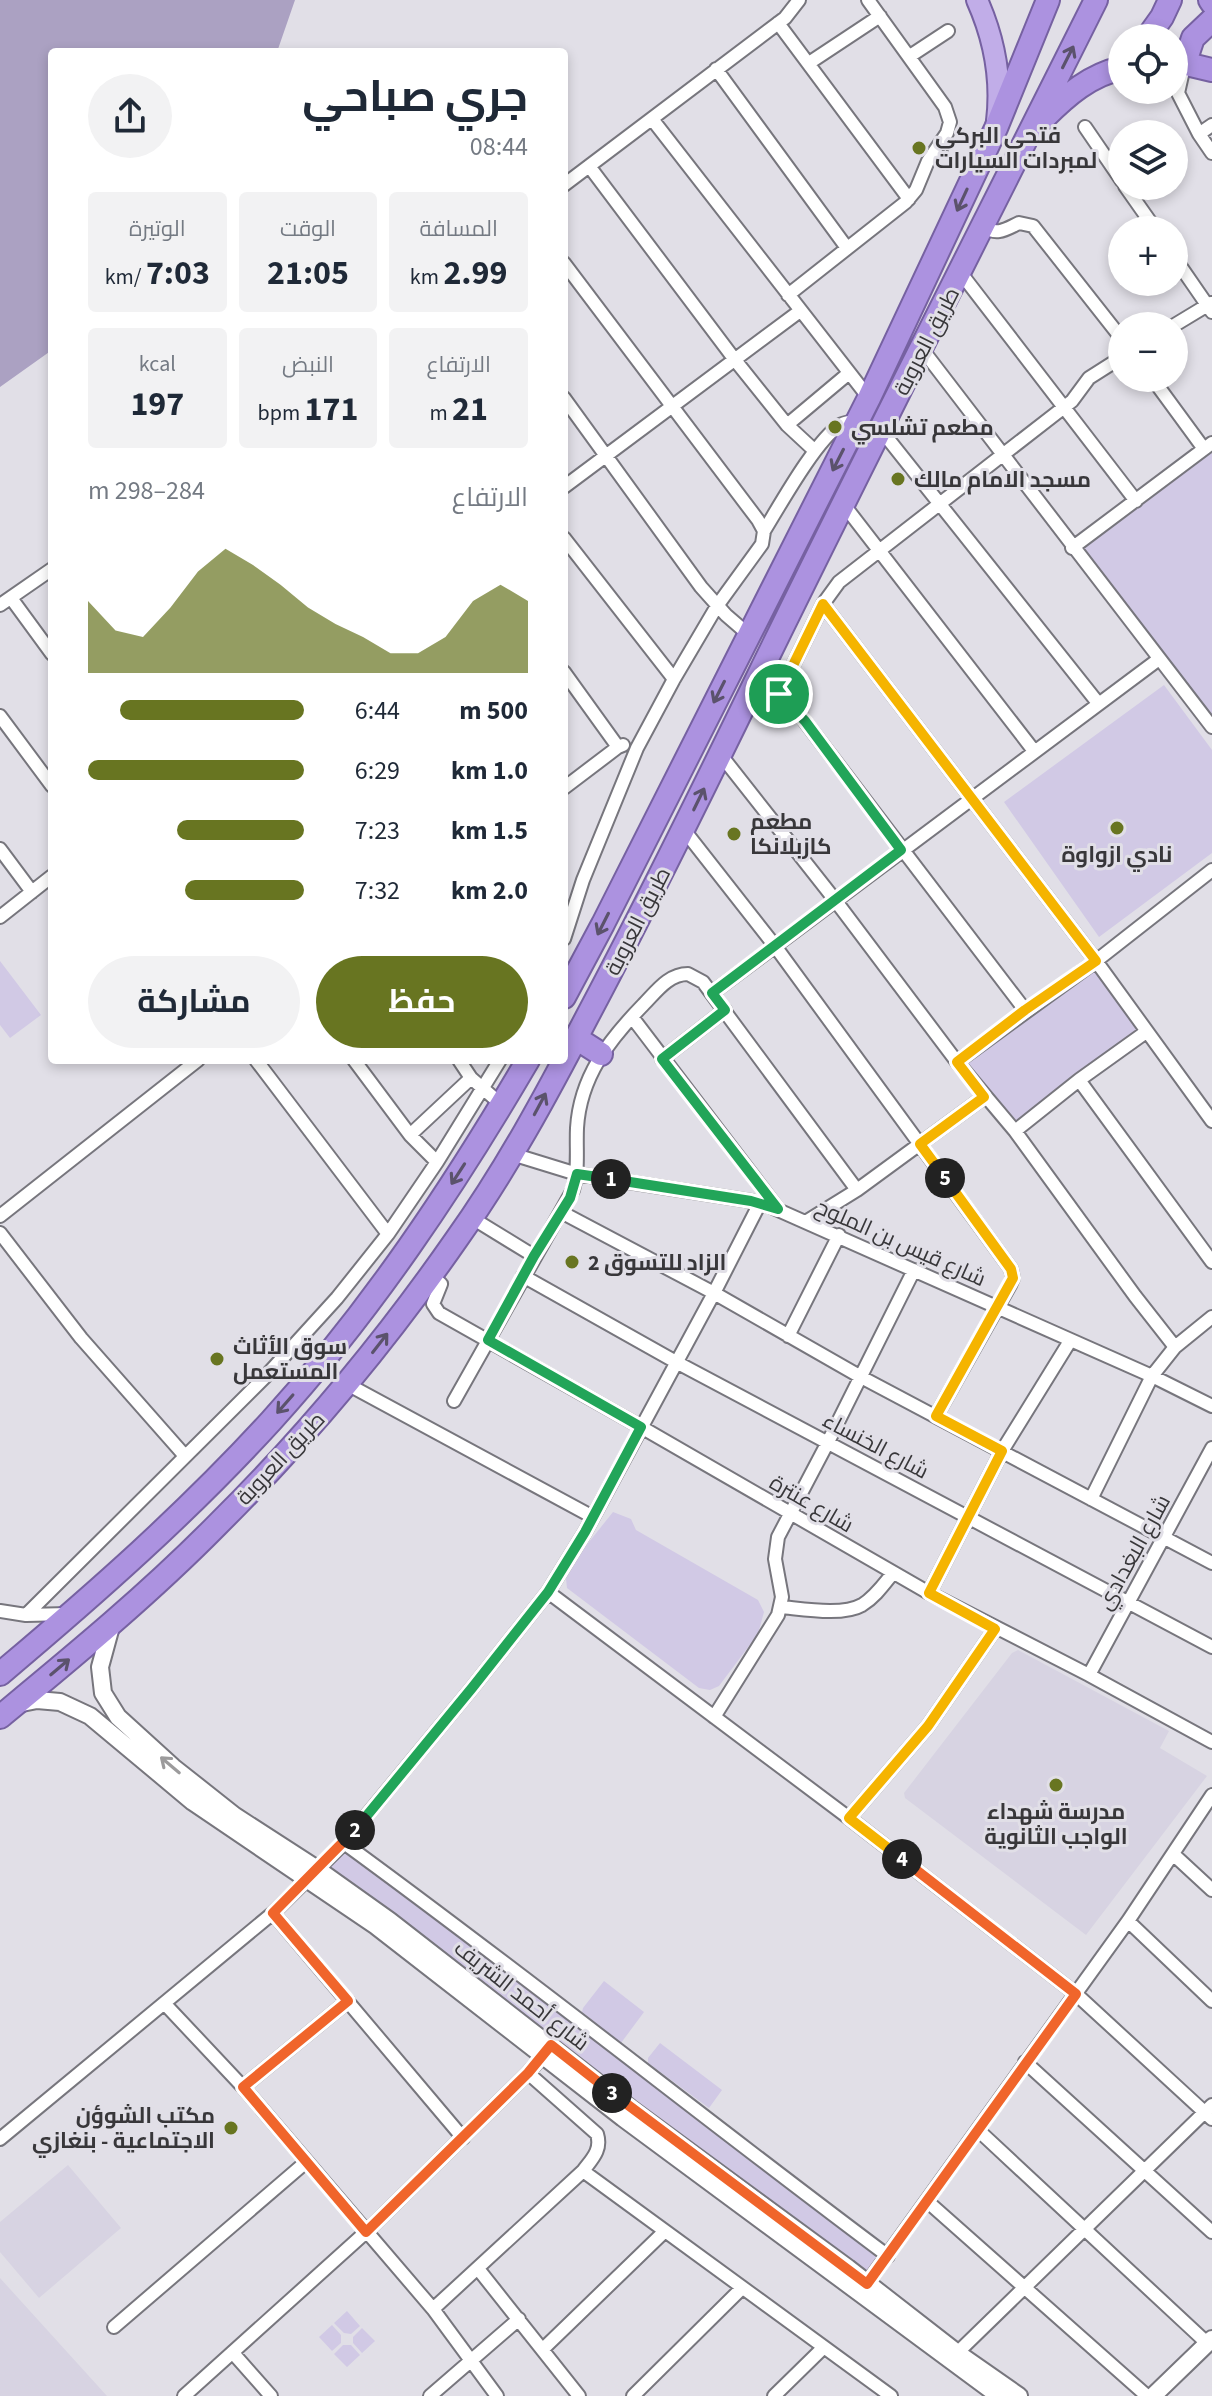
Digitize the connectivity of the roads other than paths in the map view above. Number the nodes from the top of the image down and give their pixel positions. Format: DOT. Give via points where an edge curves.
graph roads {
  1 [pos="799,0"];
  2 [pos="868,0"];
  3 [pos="977,0"];
  4 [pos="1048,0"];
  5 [pos="1096,0"];
  6 [pos="1170,0"];
  7 [pos="880,16"];
  8 [pos="1212,20"];
  9 [pos="778,23"];
  10 [pos="1157,24"];
  11 [pos="948,31"];
  12 [pos="1188,47"];
  13 [pos="910,56"];
  14 [pos="809,63"];
  15 [pos="1188,64"];
  16 [pos="716,69"];
  17 [pos="1212,70"];
  18 [pos="1108,71"];
  19 [pos="1184,104"];
  20 [pos="652,119"];
  21 [pos="1212,125"];
  22 [pos="1085,127"];
  23 [pos="996,128"];
  24 [pos="1199,134"];
  25 [pos="1028,137"];
  26 [pos="1212,153"];
  27 [pos="1108,161"];
  28 [pos="589,166"];
  29 [pos="568,182"];
  30 [pos="909,199"];
  31 [pos="983,227"];
  32 [pos="847,248"];
  33 [pos="568,268"];
  34 [pos="960,272"];
  35 [pos="1188,276"];
  36 [pos="788,295"];
  37 [pos="1210,306"];
  38 [pos="800,311"];
  39 [pos="1188,318"];
  40 [pos="1108,321"];
  41 [pos="922,349"];
  42 [pos="735,360"];
  43 [pos="1108,365"];
  44 [pos="849,373"];
  45 [pos="1164,392"];
  46 [pos="869,398"];
  47 [pos="568,403"];
  48 [pos="673,406"];
  49 [pos="1065,407"];
  50 [pos="858,420"];
  51 [pos="787,425"];
  52 [pos="881,430"];
  53 [pos="1208,446"];
  54 [pos="815,451"];
  55 [pos="607,455"];
  56 [pos="1002,455"];
  57 [pos="568,484"];
  58 [pos="1136,501"];
  59 [pos="939,503"];
  60 [pos="844,505"];
  61 [pos="764,531"];
  62 [pos="568,543"];
  63 [pos="1072,548"];
  64 [pos="879,550"];
  65 [pos="48,572"];
  66 [pos="5,602"];
  67 [pos="823,604"];
  68 [pos="717,606"];
  69 [pos="748,634"];
  70 [pos="48,650"];
  71 [pos="1159,659"];
  72 [pos="568,678"];
  73 [pos="674,679"];
  74 [pos="756,680"];
  75 [pos="779,694"];
  76 [pos="1098,703"];
  77 [pos="0,716"];
  78 [pos="1212,727"];
  79 [pos="618,747"];
  80 [pos="637,748"];
  81 [pos="1034,751"];
  82 [pos="720,754"];
  83 [pos="48,781"];
  84 [pos="568,785"];
  85 [pos="970,799"];
  86 [pos="684,830"];
  87 [pos="0,849"];
  88 [pos="901,850"];
  89 [pos="1212,870"];
  90 [pos="48,879"];
  91 [pos="32,892"];
  92 [pos="835,900"];
  93 [pos="0,917"];
  94 [pos="568,917"];
  95 [pos="775,946"];
  96 [pos="1096,961"];
  97 [pos="568,990"];
  98 [pos="712,993"];
  99 [pos="725,1010"];
  100 [pos="1025,1010"];
  101 [pos="632,1017"];
  102 [pos="1146,1032"];
  103 [pos="576,1038"];
  104 [pos="568,1052"];
  105 [pos="601,1054"];
  106 [pos="662,1059"];
  107 [pos="957,1062"];
  108 [pos="193,1064"];
  109 [pos="259,1064"];
  110 [pos="357,1064"];
  111 [pos="462,1064"];
  112 [pos="498,1064"];
  113 [pos="526,1064"];
  114 [pos="562,1064"];
  115 [pos="471,1078"];
  116 [pos="1079,1080"];
  117 [pos="483,1089"];
  118 [pos="984,1097"];
  119 [pos="502,1105"];
  120 [pos="1212,1121"];
  121 [pos="1015,1131"];
  122 [pos="410,1135"];
  123 [pos="920,1144"];
  124 [pos="512,1154"];
  125 [pos="437,1162"];
  126 [pos="577,1174"];
  127 [pos="857,1190"];
  128 [pos="760,1203"];
  129 [pos="778,1209"];
  130 [pos="561,1212"];
  131 [pos="0,1216"];
  132 [pos="472,1218"];
  133 [pos="807,1221"];
  134 [pos="0,1233"];
  135 [pos="388,1234"];
  136 [pos="839,1235"];
  137 [pos="534,1256"];
  138 [pos="1212,1262"];
  139 [pos="914,1270"];
  140 [pos="431,1275"];
  141 [pos="523,1276"];
  142 [pos="714,1293"];
  143 [pos="997,1308"];
  144 [pos="1212,1317"];
  145 [pos="788,1336"];
  146 [pos="488,1340"];
  147 [pos="1070,1341"];
  148 [pos="1175,1347"];
  149 [pos="676,1362"];
  150 [pos="1152,1376"];
  151 [pos="861,1377"];
  152 [pos="347,1384"];
  153 [pos="454,1401"];
  154 [pos="1212,1406"];
  155 [pos="936,1416"];
  156 [pos="641,1427"];
  157 [pos="828,1442"];
  158 [pos="1212,1448"];
  159 [pos="1002,1451"];
  160 [pos="185,1456"];
  161 [pos="1091,1499"];
  162 [pos="789,1514"];
  163 [pos="593,1517"];
  164 [pos="968,1517"];
  165 [pos="1164,1538"];
  166 [pos="1212,1563"];
  167 [pos="893,1573"];
  168 [pos="548,1592"];
  169 [pos="929,1593"];
  170 [pos="1127,1602"];
  171 [pos="781,1607"];
  172 [pos="0,1611"];
  173 [pos="71,1614"];
  174 [pos="26,1615"];
  175 [pos="112,1623"];
  176 [pos="995,1629"];
  177 [pos="1212,1647"];
  178 [pos="0,1674"];
  179 [pos="1089,1675"];
  180 [pos="106,1701"];
  181 [pos="8,1710"];
  182 [pos="90,1716"];
  183 [pos="714,1717"];
  184 [pos="1212,1742"];
  185 [pos="1212,1795"];
  186 [pos="849,1818"];
  187 [pos="344,1843"];
  188 [pos="1173,1854"];
  189 [pos="312,1874"];
  190 [pos="1212,1890"];
  191 [pos="273,1913"];
  192 [pos="1128,1921"];
  193 [pos="1076,1994"];
  194 [pos="348,2001"];
  195 [pos="1212,2001"];
  196 [pos="164,2003"];
  197 [pos="547,2050"];
  198 [pos="1025,2062"];
  199 [pos="528,2073"];
  200 [pos="243,2087"];
  201 [pos="1209,2112"];
  202 [pos="978,2130"];
  203 [pos="463,2138"];
  204 [pos="0,2139"];
  205 [pos="306,2162"];
  206 [pos="1145,2170"];
  207 [pos="583,2171"];
  208 [pos="928,2202"];
  209 [pos="1083,2228"];
  210 [pos="665,2231"];
  211 [pos="366,2232"];
  212 [pos="1212,2232"];
  213 [pos="888,2256"];
  214 [pos="479,2270"];
  215 [pos="1026,2287"];
  216 [pos="742,2288"];
  217 [pos="863,2289"];
  218 [pos="433,2309"];
  219 [pos="519,2319"];
  220 [pos="114,2327"];
  221 [pos="1210,2342"];
  222 [pos="823,2348"];
  223 [pos="543,2349"];
  224 [pos="233,2353"];
  225 [pos="953,2357"];
  226 [pos="470,2360"];
  227 [pos="890,2395"];
  228 [pos="184,2396"];
  229 [pos="271,2396"];
  230 [pos="430,2396"];
  231 [pos="497,2396"];
  232 [pos="579,2396"];
  233 [pos="633,2396"];
  234 [pos="774,2396"];
  235 [pos="999,2396"];
  236 [pos="1019,2396"];
  237 [pos="1150,2396"];
  1 -- 9 [label="street"];
  2 -- 7 [label="street"];
  3 -- 23 [label="main road" via="996,61"];
  4 -- 23 [label="highway, طريق العروبة"];
  25 -- 5 [label="highway, طريق العروبة, one-way"];
  6 -- 10 [label="highway"];
  7 -- 13 [label="street"];
  7 -- 14 [label="street"];
  8 -- 12 [label="highway"];
  9 -- 14 [label="street"];
  9 -- 16 [label="street"];
  11 -- 13 [label="street"];
  13 -- 30 [label="street" via="950,122"];
  14 -- 30 [label="street"];
  15 -- 17 [label="highway"];
  16 -- 20 [label="street"];
  16 -- 32 [label="street"];
  18 -- 25 [label="highway" via="1067,95"];
  19 -- 24 [label="street"];
  20 -- 28 [label="street"];
  20 -- 36 [label="street"];
  21 -- 24 [label="street"];
  22 -- 27 [label="street"];
  23 -- 46 [label="highway, طريق العروبة, one-way"];
  24 -- 26 [label="street"];
  25 -- 31 [label="highway, طريق العروبة"];
  28 -- 29 [label="street"];
  28 -- 42 [label="street"];
  30 -- 32 [label="street"];
  31 -- 34 [label="highway, طريق العروبة"];
  31 -- 40 [label="street" via="997,232 1025,222 1033,226"];
  32 -- 36 [label="street"];
  33 -- 48 [label="street"];
  34 -- 41 [label="highway, طريق العروبة"];
  34 -- 49 [label="street"];
  35 -- 37 [label="street"];
  36 -- 38 [label="street"];
  37 -- 39 [label="street"];
  38 -- 42 [label="street"];
  38 -- 44 [label="street"];
  41 -- 52 [label="highway, طريق العروبة"];
  41 -- 56 [label="street"];
  42 -- 48 [label="street"];
  42 -- 51 [label="street"];
  43 -- 49 [label="street" via="1092,375"];
  44 -- 46 [label="street"];
  44 -- 51 [label="street"];
  45 -- 53 [label="street"];
  46 -- 50 [label="highway, طريق العروبة"];
  47 -- 55 [label="street"];
  48 -- 55 [label="street"];
  48 -- 61 [label="street"];
  49 -- 56 [label="street"];
  49 -- 58 [label="street"];
  50 -- 54 [label="street" via="842,424"];
  50 -- 69 [label="highway, طريق العروبة, one-way"];
  51 -- 54 [label="street"];
  52 -- 59 [label="street"];
  52 -- 60 [label="highway, طريق العروبة"];
  53 -- 58 [label="street"];
  54 -- 61 [label="street"];
  55 -- 57 [label="street"];
  55 -- 68 [label="street"];
  56 -- 59 [label="street"];
  56 -- 63 [label="street"];
  58 -- 63 [label="street"];
  59 -- 64 [label="street"];
  59 -- 76 [label="street"];
  60 -- 64 [label="street"];
  60 -- 74 [label="highway, طريق العروبة"];
  61 -- 68 [label="street" via="759,550"];
  62 -- 73 [label="street"];
  63 -- 71 [label="street"];
  64 -- 67 [label="street" via="839,582"];
  64 -- 81 [label="street"];
  65 -- 66 [label="street"];
  66 -- 70 [label="street"];
  67 -- 75 [label="street"];
  67 -- 85 [label="street"];
  68 -- 69 [label="street"];
  68 -- 73 [label="street"];
  69 -- 97 [label="highway, طريق العروبة, one-way"];
  71 -- 76 [label="street"];
  71 -- 78 [label="street"];
  72 -- 79 [label="street"];
  73 -- 80 [label="street"];
  74 -- 75 [label="street"];
  74 -- 82 [label="highway, طريق العروبة"];
  75 -- 88 [label="street"];
  76 -- 81 [label="street"];
  77 -- 83 [label="street"];
  79 -- 80 [label="street"];
  79 -- 84 [label="street"];
  80 -- 94 [label="street"];
  81 -- 85 [label="street"];
  86 -- 82 [label="highway, طريق العروبة, one-way"];
  82 -- 92 [label="street"];
  85 -- 88 [label="street"];
  85 -- 96 [label="street"];
  86 -- 95 [label="street"];
  86 -- 103 [label="highway, طريق العروبة"];
  87 -- 91 [label="street"];
  88 -- 92 [label="street"];
  88 -- 100 [label="street"];
  89 -- 96 [label="street"];
  90 -- 91 [label="street"];
  91 -- 93 [label="street"];
  92 -- 95 [label="street"];
  92 -- 107 [label="street"];
  95 -- 98 [label="street"];
  95 -- 123 [label="street"];
  96 -- 100 [label="street"];
  96 -- 102 [label="street"];
  98 -- 99 [label="street"];
  98 -- 101 [label="street" via="694,975 676,975"];
  99 -- 106 [label="street"];
  99 -- 127 [label="street"];
  100 -- 107 [label="street"];
  101 -- 105 [label="street"];
  101 -- 106 [label="street"];
  102 -- 116 [label="street"];
  102 -- 120 [label="street"];
  104 -- 103 [label="highway, طريق العروبة, one-way"];
  103 -- 105 [label="highway"];
  105 -- 126 [label="street" via="581,1101"];
  106 -- 129 [label="street"];
  107 -- 118 [label="street"];
  108 -- 131 [label="street"];
  109 -- 135 [label="street"];
  110 -- 122 [label="street"];
  111 -- 115 [label="street"];
  112 -- 117 [label="street"];
  113 -- 119 [label="highway, طريق العروبة"];
  124 -- 114 [label="highway, طريق العروبة, one-way"];
  115 -- 117 [label="street"];
  115 -- 122 [label="street"];
  116 -- 121 [label="street"];
  116 -- 138 [label="street"];
  117 -- 119 [label="street"];
  117 -- 125 [label="street"];
  118 -- 121 [label="street"];
  118 -- 123 [label="street"];
  119 -- 173 [label="highway, طريق العروبة, one-way" via="416,1237 307,1379 200,1496"];
  121 -- 148 [label="street"];
  122 -- 125 [label="street"];
  123 -- 127 [label="street"];
  123 -- 143 [label="street" via="1011,1269 1013,1278"];
  124 -- 126 [label="street, شارع قيس بن الملوح"];
  124 -- 132 [label="highway, طريق العروبة"];
  125 -- 135 [label="street"];
  126 -- 128 [label="street, شارع قيس بن الملوح"];
  126 -- 130 [label="street"];
  127 -- 133 [label="street"];
  128 -- 129 [label="street, شارع قيس بن الملوح"];
  128 -- 142 [label="street"];
  129 -- 133 [label="street, شارع قيس بن الملوح"];
  130 -- 137 [label="street"];
  130 -- 142 [label="street"];
  132 -- 137 [label="street"];
  132 -- 140 [label="highway, طريق العروبة"];
  133 -- 136 [label="street, شارع قيس بن الملوح"];
  134 -- 160 [label="street" via="81,1338"];
  135 -- 160 [label="street" via="302,1338"];
  136 -- 139 [label="street, شارع قيس بن الملوح"];
  136 -- 145 [label="street"];
  137 -- 141 [label="street"];
  139 -- 143 [label="street, شارع قيس بن الملوح"];
  139 -- 151 [label="street"];
  140 -- 146 [label="street, شارع عنترة" via="441,1284 433,1301 436,1311"];
  152 -- 140 [label="highway, طريق العروبة, one-way"];
  141 -- 146 [label="street"];
  141 -- 149 [label="street, شارع الخنساء"];
  142 -- 145 [label="street"];
  142 -- 149 [label="street"];
  143 -- 147 [label="street, شارع قيس بن الملوح"];
  143 -- 155 [label="street"];
  144 -- 148 [label="street"];
  145 -- 151 [label="street"];
  146 -- 153 [label="street"];
  146 -- 156 [label="street, شارع عنترة"];
  147 -- 150 [label="street, شارع قيس بن الملوح"];
  147 -- 159 [label="street"];
  148 -- 150 [label="street"];
  149 -- 156 [label="street"];
  149 -- 157 [label="street, شارع الخنساء"];
  150 -- 154 [label="street, شارع قيس بن الملوح"];
  150 -- 161 [label="street"];
  151 -- 155 [label="street"];
  151 -- 157 [label="street"];
  152 -- 163 [label="street"];
  152 -- 175 [label="highway, طريق العروبة" via="252,1490"];
  155 -- 159 [label="street"];
  156 -- 162 [label="street, شارع عنترة"];
  156 -- 163 [label="street"];
  157 -- 162 [label="street"];
  157 -- 164 [label="street, شارع الخنساء"];
  158 -- 165 [label="street, شارع البغدادي"];
  159 -- 161 [label="street"];
  159 -- 164 [label="street"];
  160 -- 174 [label="street"];
  161 -- 165 [label="street"];
  162 -- 167 [label="street, شارع عنترة"];
  162 -- 171 [label="street" via="775,1559"];
  163 -- 168 [label="street"];
  164 -- 169 [label="street"];
  164 -- 170 [label="street, شارع الخنساء"];
  165 -- 166 [label="street"];
  165 -- 170 [label="street, شارع البغدادي"];
  167 -- 169 [label="street, شارع عنترة"];
  167 -- 171 [label="street" via="860,1607"];
  168 -- 183 [label="street"];
  168 -- 187 [label="street"];
  169 -- 176 [label="street, شارع عنترة"];
  170 -- 177 [label="street, شارع الخنساء"];
  170 -- 179 [label="street, شارع البغدادي"];
  171 -- 183 [label="street"];
  172 -- 174 [label="street"];
  173 -- 174 [label="street"];
  173 -- 178 [label="highway, طريق العروبة"];
  175 -- 180 [label="street" via="100,1667"];
  181 -- 175 [label="highway, طريق العروبة, one-way"];
  176 -- 179 [label="street, شارع عنترة"];
  176 -- 186 [label="street" via="928,1726"];
  179 -- 184 [label="street, شارع عنترة"];
  180 -- 182 [label="street"];
  189 -- 180 [label="street, شارع أحمد الشريف, one-way" via="203,1792"];
  181 -- 182 [label="street, شارع أحمد الشريف" via="49,1701"];
  182 -- 189 [label="street, شارع أحمد الشريف" via="193,1802 259,1848"];
  183 -- 186 [label="street"];
  185 -- 188 [label="street"];
  186 -- 193 [label="street"];
  187 -- 189 [label="street"];
  187 -- 213 [label="street"];
  188 -- 190 [label="street"];
  188 -- 192 [label="street"];
  189 -- 191 [label="street"];
  189 -- 197 [label="street, شارع أحمد الشريف"];
  191 -- 194 [label="street"];
  191 -- 196 [label="street"];
  192 -- 193 [label="street"];
  192 -- 195 [label="street"];
  193 -- 198 [label="street"];
  193 -- 201 [label="street"];
  194 -- 200 [label="street"];
  194 -- 203 [label="street"];
  196 -- 200 [label="street"];
  196 -- 204 [label="street"];
  197 -- 199 [label="street"];
  197 -- 217 [label="street, شارع أحمد الشريف" via="623,2118"];
  198 -- 202 [label="street"];
  198 -- 206 [label="street"];
  199 -- 203 [label="street"];
  199 -- 207 [label="street" via="597,2134 597,2152"];
  200 -- 205 [label="street"];
  201 -- 206 [label="street"];
  202 -- 208 [label="street"];
  202 -- 209 [label="street"];
  203 -- 211 [label="street"];
  205 -- 211 [label="street"];
  205 -- 220 [label="street"];
  206 -- 209 [label="street"];
  206 -- 212 [label="street"];
  207 -- 210 [label="street"];
  207 -- 214 [label="street"];
  208 -- 213 [label="street"];
  208 -- 215 [label="street"];
  209 -- 215 [label="street"];
  209 -- 221 [label="street"];
  210 -- 216 [label="street"];
  210 -- 223 [label="street"];
  211 -- 218 [label="street"];
  211 -- 224 [label="street"];
  213 -- 217 [label="street"];
  214 -- 218 [label="street"];
  214 -- 219 [label="street"];
  215 -- 225 [label="street"];
  215 -- 237 [label="street"];
  216 -- 222 [label="street"];
  216 -- 233 [label="street"];
  217 -- 225 [label="street, شارع أحمد الشريف"];
  218 -- 226 [label="street"];
  219 -- 223 [label="street"];
  219 -- 226 [label="street"];
  221 -- 237 [label="street"];
  222 -- 227 [label="street"];
  222 -- 234 [label="street"];
  223 -- 232 [label="street"];
  224 -- 228 [label="street"];
  224 -- 229 [label="street"];
  225 -- 235 [label="street, شارع أحمد الشريف"];
  225 -- 236 [label="street, شارع أحمد الشريف"];
  226 -- 230 [label="street"];
  226 -- 231 [label="street"];
}
